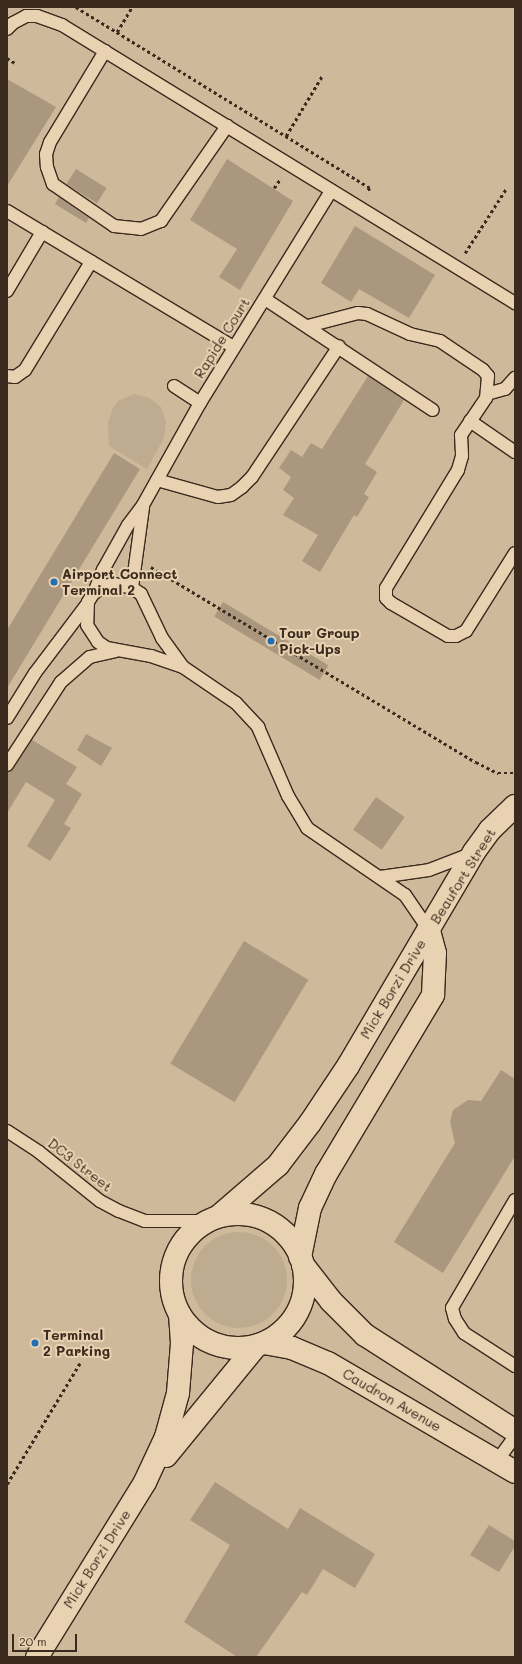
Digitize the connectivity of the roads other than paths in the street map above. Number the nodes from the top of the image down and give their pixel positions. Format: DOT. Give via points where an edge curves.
graph roads {
  1 [pos="7,29"];
  2 [pos="105,51"];
  3 [pos="227,126"];
  4 [pos="331,191"];
  5 [pos="7,211"];
  6 [pos="42,232"];
  7 [pos="91,262"];
  8 [pos="7,291"];
  9 [pos="265,299"];
  10 [pos="515,303"];
  11 [pos="308,326"];
  12 [pos="339,346"];
  13 [pos="233,347"];
  14 [pos="7,376"];
  15 [pos="515,378"];
  16 [pos="174,386"];
  17 [pos="487,394"];
  18 [pos="200,404"];
  19 [pos="433,410"];
  20 [pos="470,420"];
  21 [pos="515,452"];
  22 [pos="157,480"];
  23 [pos="143,505"];
  24 [pos="515,553"];
  25 [pos="132,588"];
  26 [pos="91,598"];
  27 [pos="118,650"];
  28 [pos="183,667"];
  29 [pos="7,718"];
  30 [pos="7,765"];
  31 [pos="515,806"];
  32 [pos="474,852"];
  33 [pos="380,877"];
  34 [pos="429,930"];
  35 [pos="7,1131"];
  36 [pos="515,1200"];
  37 [pos="214,1219"];
  38 [pos="302,1261"];
  39 [pos="180,1316"];
  40 [pos="260,1345"];
  41 [pos="515,1366"];
  42 [pos="515,1430"];
  43 [pos="515,1436"];
  44 [pos="506,1467"];
  45 [pos="145,1482"];
  46 [pos="37,1657"];
  1 -- 2 [label="lane" via="26,16 37,16 62,25"];
  2 -- 3 [label="lane"];
  2 -- 3 [label="lane" via="50,142 46,154 53,184 114,226 121,229 141,229 161,221"];
  3 -- 4 [label="lane"];
  4 -- 9 [label="lane, Rapide Court"];
  4 -- 10 [label="lane"];
  5 -- 6 [label="lane"];
  6 -- 7 [label="lane"];
  6 -- 8 [label="lane"];
  7 -- 13 [label="lane"];
  7 -- 14 [label="lane" via="25,370 15,377"];
  9 -- 11 [label="lane"];
  9 -- 13 [label="lane, Rapide Court"];
  11 -- 12 [label="lane"];
  11 -- 17 [label="lane" via="363,313 410,334 434,339 483,370 488,376"];
  12 -- 19 [label="lane"];
  12 -- 22 [label="lane" via="252,477 242,487 231,495 218,497"];
  13 -- 18 [label="lane, Rapide Court"];
  15 -- 17 [label="lane" via="505,388"];
  16 -- 18 [label="lane"];
  17 -- 20 [label="lane"];
  18 -- 22 [label="lane, Rapide Court"];
  20 -- 21 [label="lane"];
  20 -- 24 [label="lane" via="461,435 462,456 458,470 386,588 386,598 448,636 456,636 466,631"];
  22 -- 23 [label="lane, Rapide Court"];
  23 -- 25 [label="lane, Rapide Court"];
  23 -- 26 [label="lane, Rapide Court" via="128,525"];
  25 -- 26 [label="lane" via="114,584 104,586"];
  25 -- 28 [label="lane" via="141,594 147,603 162,638"];
  26 -- 27 [label="lane" via="87,625 91,635 107,648"];
  26 -- 29 [label="lane, Rapide Court" via="35,673"];
  27 -- 28 [label="lane" via="150,656"];
  27 -- 30 [label="lane" via="90,657 61,682"];
  28 -- 33 [label="lane" via="227,696 258,727 288,796 307,828"];
  31 -- 32 [label="street, Beaufort Street" via="490,830"];
  32 -- 33 [label="lane" via="429,870"];
  32 -- 34 [label="street, Beaufort Street"];
  33 -- 34 [label="lane" via="405,895"];
  34 -- 37 [label="street, Mick Borzi Drive" via="310,1123 278,1165"];
  34 -- 38 [label="street, Mick Borzi Drive" via="435,953 433,995 326,1174 310,1208"];
  35 -- 37 [label="lane, DC3 Street" via="39,1152 100,1201 118,1211 145,1221"];
  36 -- 41 [label="lane" via="452,1308 454,1319 464,1333"];
  37 -- 38 [label="street" via="238,1214 258,1217 276,1226 290,1240"];
  37 -- 39 [label="street" via="189,1236 174,1262 171,1280 173,1298"];
  38 -- 40 [label="street" via="305,1281 298,1312 285,1329"];
  38 -- 42 [label="street" via="331,1301 365,1335"];
  39 -- 40 [label="street" via="195,1332 213,1343 234,1348"];
  39 -- 45 [label="street, Mick Borzi Drive" via="181,1362 174,1410 166,1437"];
  40 -- 44 [label="street, Caudron Avenue" via="292,1348 328,1363"];
  40 -- 45 [label="street, Mick Borzi Drive"];
  43 -- 44 [label="lane"];
  45 -- 46 [label="street, Mick Borzi Drive"];
}
